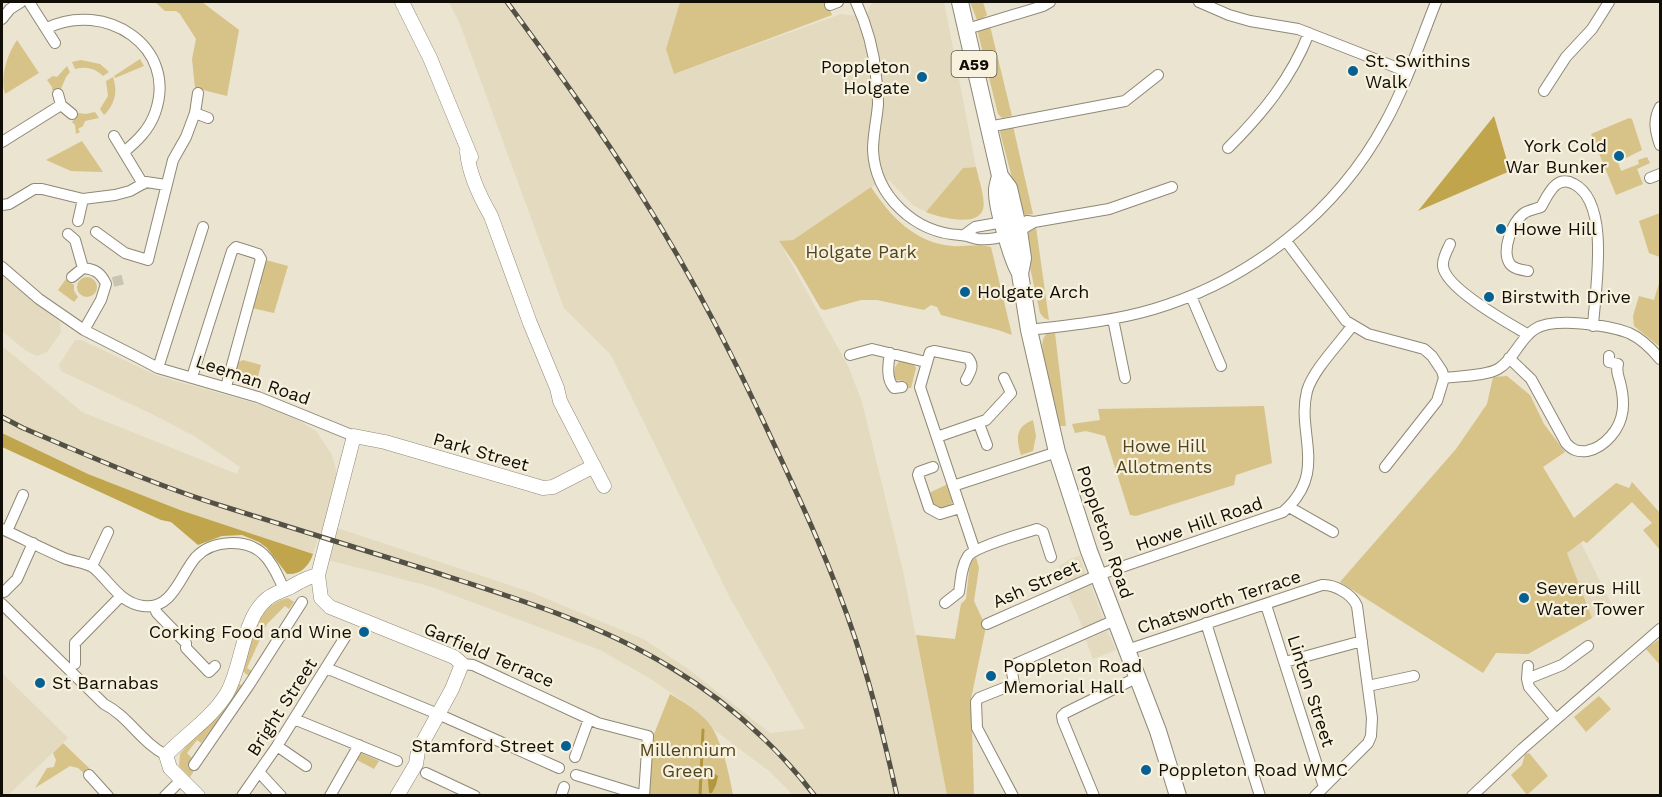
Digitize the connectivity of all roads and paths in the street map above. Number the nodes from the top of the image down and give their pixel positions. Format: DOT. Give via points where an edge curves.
graph roads {
  1 [pos="21,2"];
  2 [pos="29,2"];
  3 [pos="402,2"];
  4 [pos="856,2"];
  5 [pos="960,2"];
  6 [pos="1050,2"];
  7 [pos="1199,2"];
  8 [pos="1436,2"];
  9 [pos="1609,2"];
  10 [pos="2,19"];
  11 [pos="47,28"];
  12 [pos="967,29"];
  13 [pos="1309,33"];
  14 [pos="55,43"];
  15 [pos="1408,72"];
  16 [pos="1158,75"];
  17 [pos="1544,91"];
  18 [pos="198,93"];
  19 [pos="58,94"];
  20 [pos="61,105"];
  21 [pos="1660,107"];
  22 [pos="195,113"];
  23 [pos="72,114"];
  24 [pos="208,118"];
  25 [pos="988,127"];
  26 [pos="114,136"];
  27 [pos="2,142"];
  28 [pos="1660,145"];
  29 [pos="1228,148"];
  30 [pos="124,152"];
  31 [pos="143,184"];
  32 [pos="166,185"];
  33 [pos="1172,187"];
  34 [pos="83,199"];
  35 [pos="2,205"];
  36 [pos="78,221"];
  37 [pos="203,227"];
  38 [pos="1011,227"];
  39 [pos="96,232"];
  40 [pos="68,234"];
  41 [pos="1286,241"];
  42 [pos="1450,244"];
  43 [pos="2,267"];
  44 [pos="83,268"];
  45 [pos="1528,271"];
  46 [pos="72,277"];
  47 [pos="1191,296"];
  48 [pos="1113,319"];
  49 [pos="1352,326"];
  50 [pos="1593,326"];
  51 [pos="84,330"];
  52 [pos="1029,330"];
  53 [pos="1527,334"];
  54 [pos="890,353"];
  55 [pos="850,354"];
  56 [pos="1609,356"];
  57 [pos="928,357"];
  58 [pos="1509,358"];
  59 [pos="1660,359"];
  60 [pos="1221,366"];
  61 [pos="158,368"];
  62 [pos="192,377"];
  63 [pos="1004,378"];
  64 [pos="1125,378"];
  65 [pos="1444,378"];
  66 [pos="966,380"];
  67 [pos="226,387"];
  68 [pos="903,387"];
  69 [pos="980,424"];
  70 [pos="354,436"];
  71 [pos="937,437"];
  72 [pos="987,445"];
  73 [pos="1057,452"];
  74 [pos="591,460"];
  75 [pos="933,467"];
  76 [pos="1385,467"];
  77 [pos="604,486"];
  78 [pos="953,486"];
  79 [pos="23,495"];
  80 [pos="1288,507"];
  81 [pos="960,508"];
  82 [pos="4,530"];
  83 [pos="108,532"];
  84 [pos="1334,532"];
  85 [pos="33,543"];
  86 [pos="975,550"];
  87 [pos="1051,557"];
  88 [pos="92,566"];
  89 [pos="1098,575"];
  90 [pos="319,587"];
  91 [pos="287,588"];
  92 [pos="4,592"];
  93 [pos="121,597"];
  94 [pos="302,602"];
  95 [pos="945,603"];
  96 [pos="2,604"];
  97 [pos="1266,605"];
  98 [pos="154,607"];
  99 [pos="1115,620"];
  100 [pos="1206,623"];
  101 [pos="987,624"];
  102 [pos="1660,629"];
  103 [pos="347,634"];
  104 [pos="1362,640"];
  105 [pos="1588,646"];
  106 [pos="1127,650"];
  107 [pos="1285,662"];
  108 [pos="75,664"];
  109 [pos="462,664"];
  110 [pos="215,666"];
  111 [pos="1528,666"];
  112 [pos="326,668"];
  113 [pos="234,674"];
  114 [pos="1414,676"];
  115 [pos="1138,677"];
  116 [pos="1527,679"];
  117 [pos="249,685"];
  118 [pos="1368,686"];
  119 [pos="438,714"];
  120 [pos="294,719"];
  121 [pos="589,719"];
  122 [pos="1556,719"];
  123 [pos="359,745"];
  124 [pos="277,746"];
  125 [pos="166,755"];
  126 [pos="575,757"];
  127 [pos="398,761"];
  128 [pos="194,765"];
  129 [pos="306,766"];
  130 [pos="559,768"];
  131 [pos="259,772"];
  132 [pos="426,772"];
  133 [pos="89,775"];
  134 [pos="576,775"];
  135 [pos="182,779"];
  136 [pos="1324,787"];
  137 [pos="101,793"];
  138 [pos="165,795"];
  139 [pos="198,795"];
  140 [pos="242,795"];
  141 [pos="281,795"];
  142 [pos="330,795"];
  143 [pos="397,795"];
  144 [pos="475,795"];
  145 [pos="645,795"];
  146 [pos="1013,795"];
  147 [pos="1094,795"];
  148 [pos="1178,795"];
  149 [pos="1260,795"];
  150 [pos="1315,795"];
  151 [pos="1472,795"];
  1 -- 10 [label="street"];
  2 -- 11 [label="street"];
  3 -- 74 [label="street" via="430,58 530,323"];
  4 -- 38 [label="street" via="867,27 875,67 878,105 873,151 883,187 897,206 923,226 944,234 979,239"];
  5 -- 12 [label="main road, Poppleton Road / A59"];
  6 -- 12 [label="street"];
  7 -- 13 [label="street" via="1250,21"];
  8 -- 15 [label="street"];
  9 -- 17 [label="street"];
  11 -- 14 [label="street"];
  11 -- 30 [label="street" via="72,19 99,18 132,34 148,51 158,74 158,101 148,127"];
  12 -- 25 [label="main road, Poppleton Road / A59"];
  13 -- 15 [label="street"];
  13 -- 29 [label="street" via="1281,87"];
  15 -- 41 [label="street" via="1385,124 1356,169"];
  16 -- 25 [label="street" via="1125,100"];
  18 -- 22 [label="street"];
  19 -- 20 [label="street"];
  20 -- 23 [label="street"];
  20 -- 27 [label="street"];
  21 -- 28 [label="street" via="1655,125"];
  22 -- 24 [label="street"];
  22 -- 32 [label="street" via="176,152"];
  25 -- 38 [label="main road, Poppleton Road / A59" via="1000,176 996,191"];
  26 -- 30 [label="street"];
  30 -- 31 [label="street"];
  31 -- 32 [label="street"];
  31 -- 34 [label="street" via="115,195"];
  32 -- 39 [label="street" via="148,260 125,253"];
  33 -- 38 [label="street" via="1109,209"];
  34 -- 35 [label="street" via="34,189"];
  34 -- 36 [label="street"];
  37 -- 61 [label="street"];
  38 -- 52 [label="main road, Poppleton Road / A59" via="1012,260 1020,274"];
  40 -- 44 [label="street" via="75,240"];
  41 -- 47 [label="street" via="1238,273"];
  41 -- 49 [label="street"];
  42 -- 53 [label="street" via="1443,259 1448,277 1470,298"];
  43 -- 51 [label="street, Leeman Road"];
  44 -- 46 [label="street"];
  44 -- 51 [label="street" via="99,273 110,283"];
  45 -- 50 [label="street" via="1515,267 1507,256 1513,227 1524,213 1541,207 1558,183 1576,184 1586,196 1598,230"];
  47 -- 48 [label="street"];
  47 -- 60 [label="street"];
  48 -- 52 [label="street"];
  48 -- 64 [label="street"];
  49 -- 65 [label="street" via="1424,349 1439,364"];
  49 -- 80 [label="street, Howe Hill Road" via="1308,388 1305,408 1310,460 1304,480"];
  50 -- 53 [label="street" via="1551,322"];
  50 -- 59 [label="street" via="1627,333 1644,342"];
  51 -- 61 [label="street, Leeman Road"];
  52 -- 73 [label="main road, Poppleton Road / A59"];
  53 -- 58 [label="street"];
  54 -- 55 [label="street" via="872,349"];
  54 -- 57 [label="street"];
  54 -- 68 [label="street" via="890,382 894,388"];
  56 -- 58 [label="street" via="1609,362 1618,364 1622,420 1602,445 1581,451 1566,443 1534,384"];
  57 -- 66 [label="street" via="934,351 968,358 972,367"];
  57 -- 71 [label="street" via="921,390"];
  58 -- 65 [label="street" via="1492,372"];
  61 -- 62 [label="street, Leeman Road"];
  62 -- 67 [label="street, Leeman Road"];
  62 -- 67 [label="street" via="236,247 258,254 261,259"];
  63 -- 69 [label="street" via="1010,388 1009,396"];
  65 -- 76 [label="street" via="1437,401"];
  67 -- 70 [label="street, Leeman Road"];
  69 -- 71 [label="street"];
  69 -- 72 [label="street"];
  70 -- 74 [label="street, Park Street" via="543,488 553,487"];
  70 -- 90 [label="street"];
  71 -- 78 [label="street"];
  73 -- 78 [label="street"];
  73 -- 89 [label="main road, Poppleton Road / A59"];
  74 -- 77 [label="street"];
  75 -- 81 [label="street" via="918,475 929,508 940,514"];
  78 -- 81 [label="street"];
  79 -- 82 [label="street"];
  80 -- 84 [label="street"];
  80 -- 89 [label="street, Howe Hill Road" via="1276,515"];
  81 -- 86 [label="street"];
  82 -- 85 [label="street"];
  83 -- 88 [label="street"];
  85 -- 88 [label="street"];
  85 -- 92 [label="street" via="17,579"];
  86 -- 87 [label="street" via="1037,529 1043,532"];
  86 -- 95 [label="street" via="962,569 959,592"];
  88 -- 93 [label="street"];
  89 -- 99 [label="main road, Poppleton Road / A59"];
  89 -- 101 [label="street, Ash Street"];
  90 -- 91 [label="street" via="299,580"];
  90 -- 109 [label="street, Garfield Terrace" via="330,608 454,657"];
  91 -- 98 [label="street" via="263,553 227,542 210,547 195,558 167,599"];
  91 -- 113 [label="street" via="267,599 253,618"];
  93 -- 98 [label="street" via="130,603"];
  93 -- 108 [label="street" via="69,643"];
  94 -- 117 [label="street"];
  96 -- 125 [label="street" via="104,704"];
  97 -- 100 [label="street, Chatsworth Terrace"];
  97 -- 104 [label="street, Chatsworth Terrace" via="1322,585 1333,586 1356,601"];
  97 -- 107 [label="street, Linton Street"];
  98 -- 110 [label="street" via="209,672"];
  99 -- 106 [label="main road, Poppleton Road / A59"];
  99 -- 146 [label="street" via="1011,666 1014,684 979,698 975,706 977,728"];
  100 -- 106 [label="street, Chatsworth Terrace"];
  100 -- 149 [label="street"];
  102 -- 122 [label="street"];
  103 -- 112 [label="street, Bright Street"];
  104 -- 107 [label="street"];
  104 -- 118 [label="street"];
  105 -- 116 [label="street" via="1562,665"];
  106 -- 115 [label="main road, Poppleton Road / A59"];
  107 -- 136 [label="street, Linton Street"];
  109 -- 119 [label="street"];
  109 -- 121 [label="street, Garfield Terrace" via="472,665"];
  111 -- 116 [label="street"];
  112 -- 119 [label="street"];
  112 -- 120 [label="street, Bright Street"];
  113 -- 117 [label="street"];
  113 -- 125 [label="street" via="218,705"];
  114 -- 118 [label="street"];
  115 -- 147 [label="street" via="1062,716"];
  115 -- 148 [label="main road, Poppleton Road / A59"];
  116 -- 122 [label="street" via="1529,687"];
  117 -- 128 [label="street"];
  118 -- 136 [label="street" via="1371,736"];
  119 -- 130 [label="street"];
  119 -- 143 [label="street"];
  120 -- 123 [label="street"];
  120 -- 124 [label="street, Bright Street"];
  121 -- 126 [label="street"];
  121 -- 145 [label="street, Garfield Terrace" via="648,736"];
  122 -- 151 [label="street"];
  123 -- 127 [label="street"];
  123 -- 142 [label="street"];
  124 -- 129 [label="street"];
  124 -- 131 [label="street, Bright Street"];
  125 -- 135 [label="street" via="170,768"];
  131 -- 140 [label="street, Bright Street"];
  131 -- 141 [label="street"];
  132 -- 144 [label="street"];
  133 -- 137 [label="street"];
  134 -- 145 [label="street"];
  135 -- 138 [label="street"];
  135 -- 139 [label="street"];
  136 -- 150 [label="street"];
}
